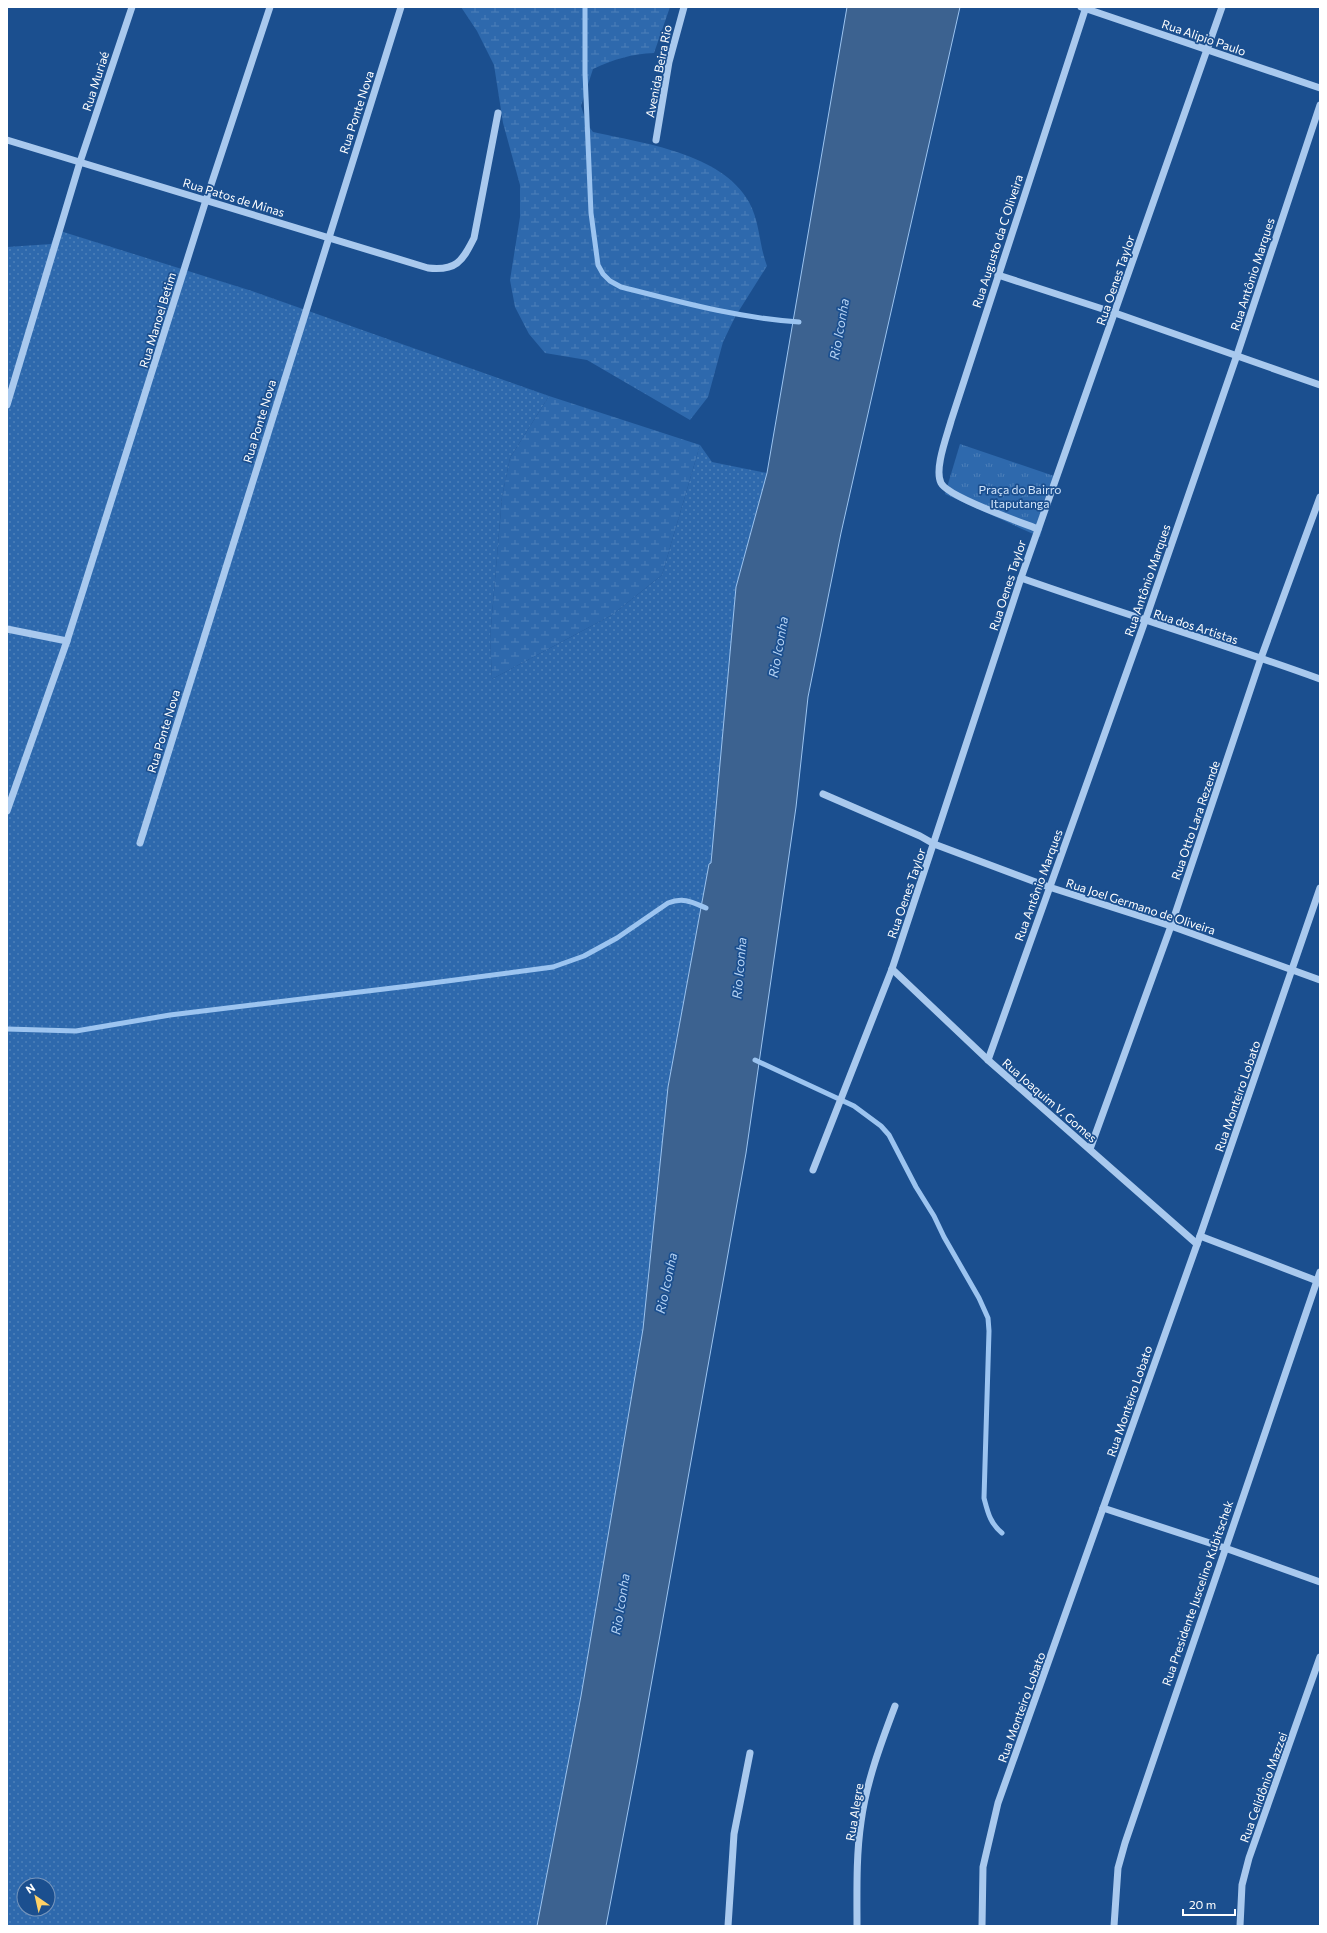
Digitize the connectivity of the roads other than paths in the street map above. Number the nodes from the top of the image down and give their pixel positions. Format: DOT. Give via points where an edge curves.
graph roads {
  1 [pos="132,7"];
  2 [pos="270,7"];
  3 [pos="401,7"];
  4 [pos="684,7"];
  5 [pos="1222,7"];
  6 [pos="1084,8"];
  7 [pos="1207,50"];
  8 [pos="1320,88"];
  9 [pos="1320,105"];
  10 [pos="498,113"];
  11 [pos="7,140"];
  12 [pos="656,140"];
  13 [pos="80,162"];
  14 [pos="206,200"];
  15 [pos="328,238"];
  16 [pos="998,275"];
  17 [pos="1115,312"];
  18 [pos="1237,355"];
  19 [pos="1320,386"];
  20 [pos="7,404"];
  21 [pos="1320,496"];
  22 [pos="1038,529"];
  23 [pos="1021,578"];
  24 [pos="1145,621"];
  25 [pos="7,629"];
  26 [pos="67,641"];
  27 [pos="1261,658"];
  28 [pos="1320,680"];
  29 [pos="823,794"];
  30 [pos="7,811"];
  31 [pos="140,843"];
  32 [pos="934,844"];
  33 [pos="1049,887"];
  34 [pos="1320,888"];
  35 [pos="1171,926"];
  36 [pos="892,969"];
  37 [pos="1293,970"];
  38 [pos="1320,980"];
  39 [pos="988,1060"];
  40 [pos="1090,1149"];
  41 [pos="813,1170"];
  42 [pos="1200,1236"];
  43 [pos="1197,1244"];
  44 [pos="1320,1272"];
  45 [pos="1318,1282"];
  46 [pos="1103,1508"];
  47 [pos="1225,1548"];
  48 [pos="1320,1582"];
  49 [pos="1320,1657"];
  50 [pos="895,1706"];
  51 [pos="750,1753"];
  52 [pos="728,1926"];
  53 [pos="857,1926"];
  54 [pos="982,1926"];
  55 [pos="1114,1926"];
  56 [pos="1240,1926"];
  1 -- 13 [label="street, Rua Muriaé"];
  2 -- 14 [label="street, Rua Manoel Betim"];
  3 -- 15 [label="street, Rua Ponte Nova"];
  4 -- 12 [label="street, Avenida Beira Rio" via="669,62"];
  5 -- 7 [label="street, Rua Oenes Taylor"];
  6 -- 7 [label="street, Rua Alipio Paulo"];
  6 -- 16 [label="street, Rua Augusto da C Oliveira"];
  7 -- 8 [label="street, Rua Alipio Paulo"];
  7 -- 17 [label="street, Rua Oenes Taylor"];
  9 -- 18 [label="street, Rua Antônio Marques"];
  10 -- 15 [label="street, Rua Patos de Minas" via="474,238 456,266 428,268"];
  11 -- 13 [label="street, Rua Patos de Minas"];
  13 -- 14 [label="street, Rua Patos de Minas"];
  13 -- 20 [label="street, Rua Muriaé"];
  14 -- 15 [label="street, Rua Patos de Minas"];
  14 -- 26 [label="street, Rua Manoel Betim"];
  15 -- 31 [label="street, Rua Ponte Nova"];
  16 -- 17 [label="street"];
  16 -- 22 [label="street, Rua Augusto da C Oliveira" via="949,428 939,474 941,483 953,494"];
  17 -- 18 [label="street"];
  17 -- 22 [label="street, Rua Oenes Taylor"];
  18 -- 19 [label="street"];
  18 -- 24 [label="street, Rua Antônio Marques"];
  21 -- 27 [label="street, Rua Otto Lara Rezende"];
  22 -- 23 [label="street, Rua Oenes Taylor"];
  23 -- 24 [label="street, Rua dos Artistas"];
  23 -- 32 [label="street, Rua Oenes Taylor"];
  24 -- 27 [label="street, Rua dos Artistas"];
  24 -- 33 [label="street, Rua Antônio Marques"];
  25 -- 26 [label="street"];
  26 -- 30 [label="street, Rua Manoel Betim"];
  27 -- 28 [label="street, Rua dos Artistas"];
  27 -- 35 [label="street, Rua Otto Lara Rezende"];
  29 -- 32 [label="street, Rua Joel Germano de Oliveira"];
  32 -- 33 [label="street, Rua Joel Germano de Oliveira"];
  32 -- 36 [label="street, Rua Oenes Taylor"];
  33 -- 35 [label="street, Rua Joel Germano de Oliveira"];
  33 -- 39 [label="street, Rua Antônio Marques"];
  34 -- 37 [label="street, Rua Monteiro Lobato"];
  35 -- 37 [label="street, Rua Joel Germano de Oliveira"];
  35 -- 40 [label="street, Rua Otto Lara Rezende"];
  36 -- 39 [label="street, Rua Joaquim V. Gomes"];
  36 -- 41 [label="street, Rua Oenes Taylor"];
  37 -- 38 [label="street, Rua Joel Germano de Oliveira"];
  37 -- 42 [label="street, Rua Monteiro Lobato"];
  39 -- 40 [label="street, Rua Joaquim V. Gomes"];
  40 -- 43 [label="street, Rua Joaquim V. Gomes"];
  42 -- 43 [label="street, Rua Monteiro Lobato"];
  42 -- 45 [label="street"];
  43 -- 46 [label="street, Rua Monteiro Lobato"];
  44 -- 45 [label="street, Rua Presidente Juscelino Kubitschek"];
  45 -- 47 [label="street, Rua Presidente Juscelino Kubitschek"];
  46 -- 47 [label="street"];
  46 -- 54 [label="street, Rua Monteiro Lobato" via="996,1810 983,1867"];
  47 -- 48 [label="street"];
  47 -- 55 [label="street, Rua Presidente Juscelino Kubitschek" via="1125,1843 1118,1868"];
  49 -- 56 [label="street, Rua Celidônio Mazzei" via="1249,1858 1242,1885"];
  50 -- 53 [label="street, Rua Alegre" via="869,1784 860,1823"];
  51 -- 52 [label="street" via="734,1834"];
}
